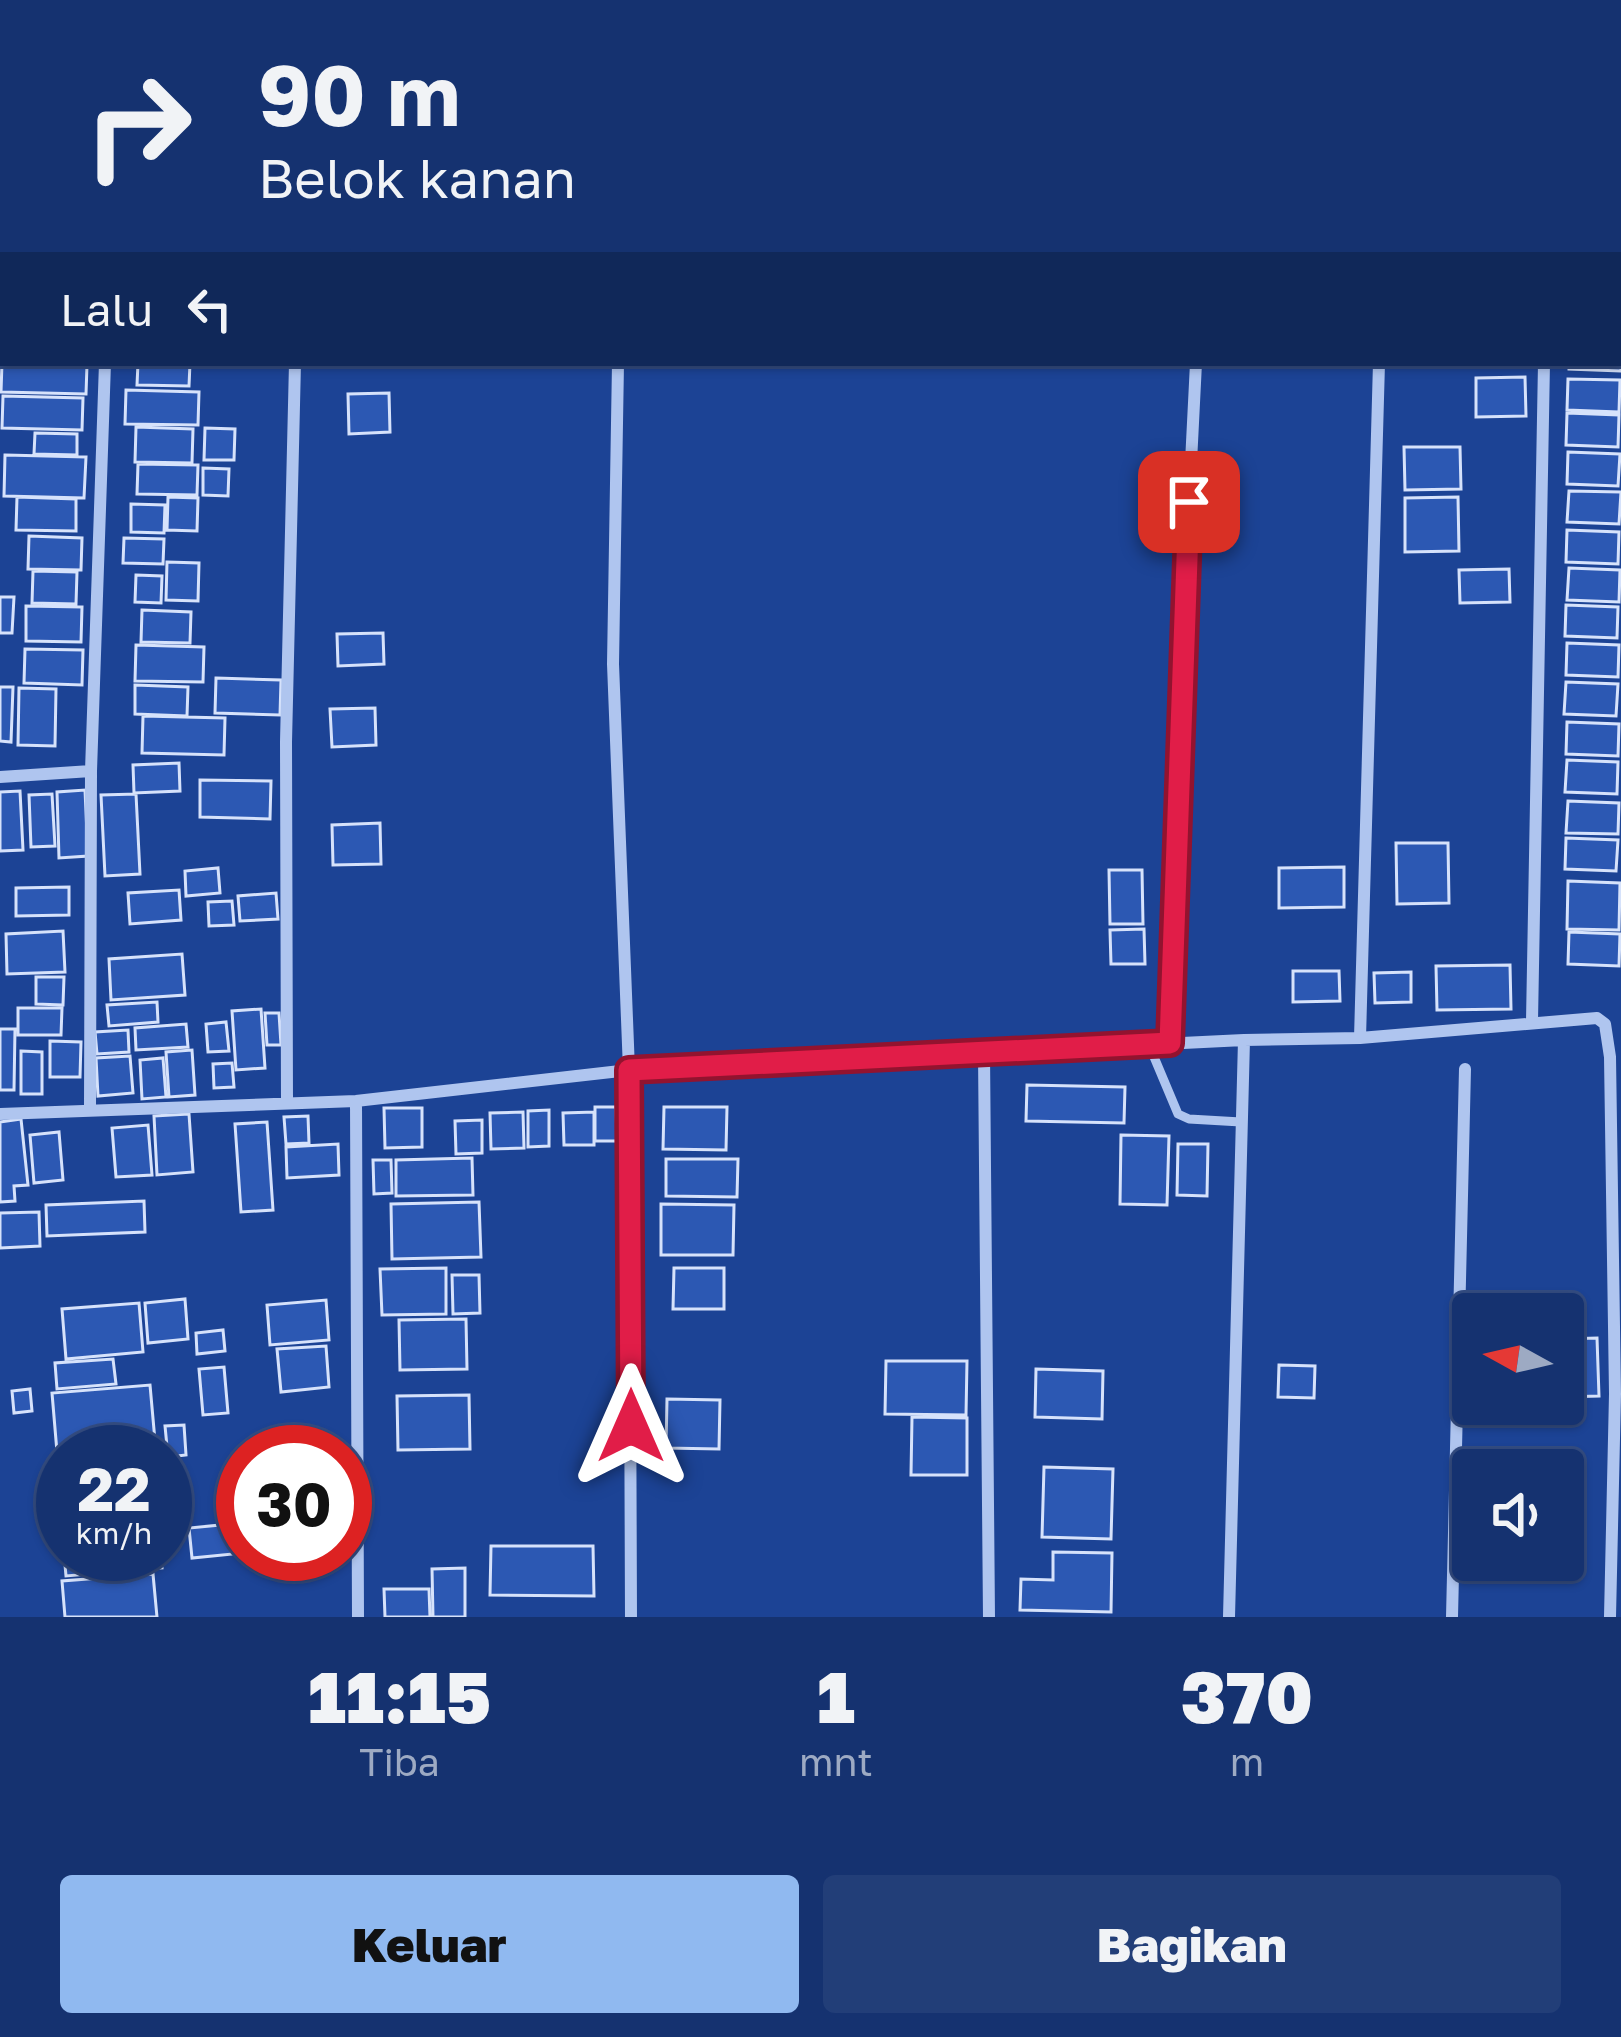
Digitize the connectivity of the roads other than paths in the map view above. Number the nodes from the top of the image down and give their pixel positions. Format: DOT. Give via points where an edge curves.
graph roads {
  1 [pos="105,366"];
  2 [pos="295,366"];
  3 [pos="618,366"];
  4 [pos="1196,366"];
  5 [pos="1379,366"];
  6 [pos="1544,366"];
  7 [pos="92,771"];
  8 [pos="0,777"];
  9 [pos="1532,1021"];
  10 [pos="1360,1038"];
  11 [pos="1244,1040"];
  12 [pos="1170,1043"];
  13 [pos="1149,1046"];
  14 [pos="984,1053"];
  15 [pos="1465,1069"];
  16 [pos="629,1070"];
  17 [pos="356,1101"];
  18 [pos="287,1103"];
  19 [pos="90,1109"];
  20 [pos="0,1114"];
  21 [pos="1241,1122"];
  22 [pos="1618,1395"];
  23 [pos="1617,1540"];
  24 [pos="358,1617"];
  25 [pos="631,1617"];
  26 [pos="989,1617"];
  27 [pos="1229,1617"];
  28 [pos="1452,1617"];
  29 [pos="1610,1617"];
  1 -- 7 [label="street"];
  2 -- 18 [label="street"];
  3 -- 16 [label="street" via="613,664"];
  4 -- 12 [label="street"];
  5 -- 10 [label="street"];
  6 -- 9 [label="street"];
  7 -- 8 [label="street"];
  7 -- 19 [label="street"];
  9 -- 10 [label="street"];
  9 -- 22 [label="street" via="1605,1024"];
  10 -- 11 [label="street"];
  11 -- 12 [label="street"];
  11 -- 21 [label="street"];
  12 -- 13 [label="street"];
  13 -- 14 [label="street"];
  13 -- 21 [label="lane" via="1178,1114"];
  14 -- 16 [label="street"];
  14 -- 26 [label="street"];
  15 -- 28 [label="street"];
  16 -- 17 [label="street"];
  16 -- 25 [label="street"];
  17 -- 18 [label="street"];
  17 -- 24 [label="street"];
  18 -- 19 [label="street"];
  19 -- 20 [label="street"];
  21 -- 27 [label="street"];
  22 -- 23 [label="street"];
  23 -- 29 [label="street"];
}
